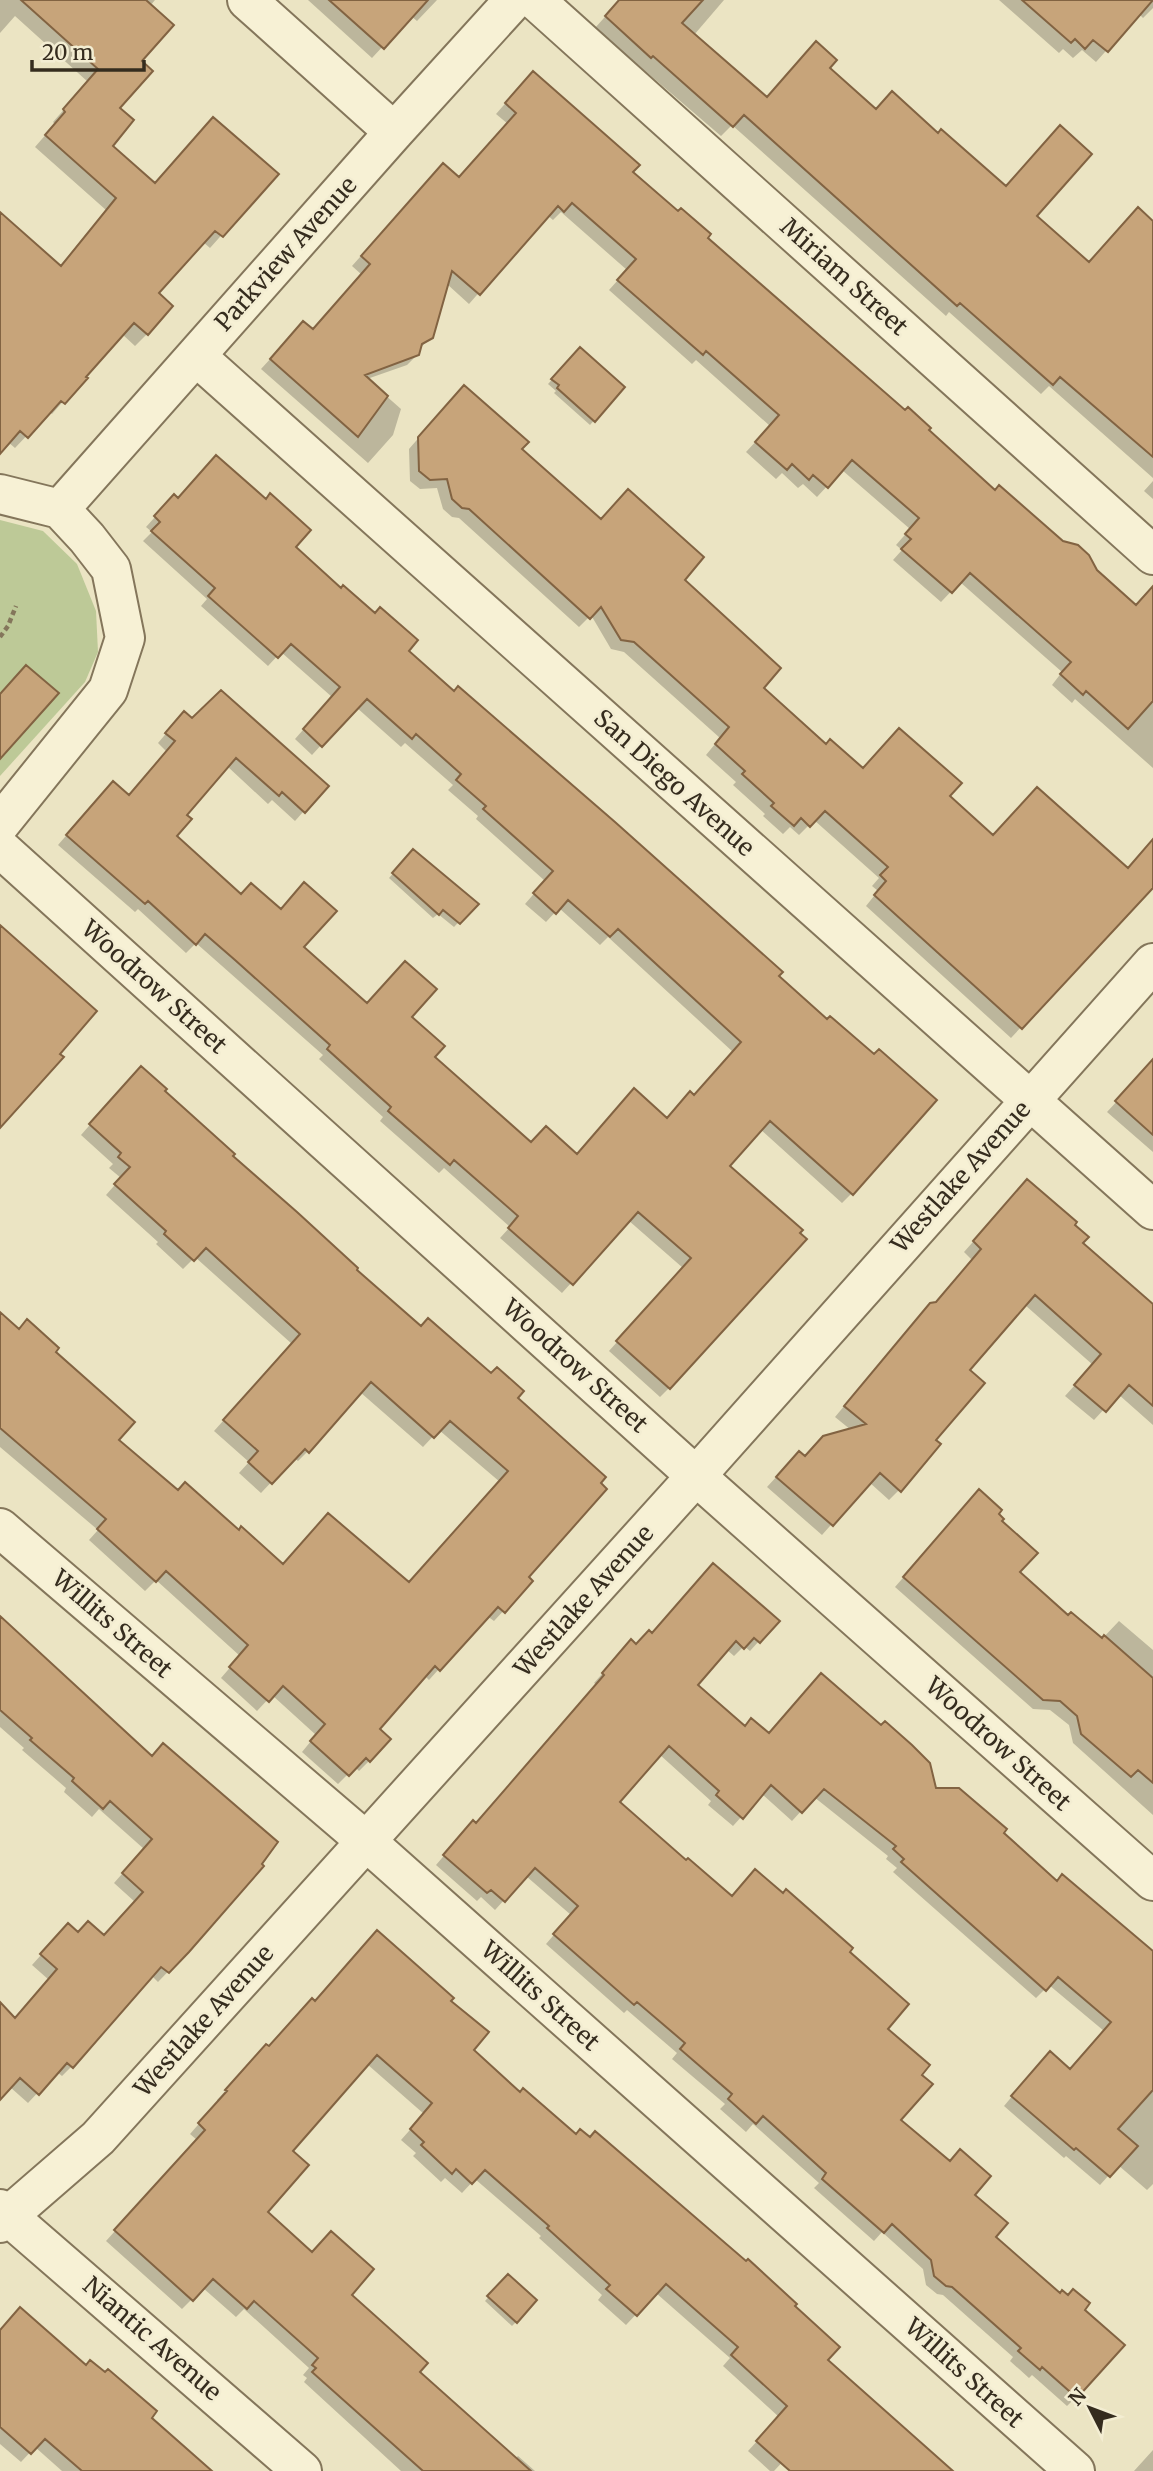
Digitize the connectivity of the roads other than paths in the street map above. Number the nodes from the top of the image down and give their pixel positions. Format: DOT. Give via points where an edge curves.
graph roads {
  1 [pos="247,0"];
  2 [pos="514,0"];
  3 [pos="535,0"];
  4 [pos="394,132"];
  5 [pos="196,356"];
  6 [pos="0,494"];
  7 [pos="60,509"];
  8 [pos="1153,555"];
  9 [pos="0,824"];
  10 [pos="0,848"];
  11 [pos="1153,963"];
  12 [pos="1029,1100"];
  13 [pos="1153,1210"];
  14 [pos="696,1476"];
  15 [pos="0,1528"];
  16 [pos="367,1842"];
  17 [pos="1153,1881"];
  18 [pos="2,2216"];
  19 [pos="302,2471"];
  20 [pos="1075,2471"];
  1 -- 4 [label="street"];
  2 -- 4 [label="street, Parkview Avenue"];
  3 -- 8 [label="street, Miriam Street"];
  4 -- 5 [label="street, Parkview Avenue"];
  5 -- 7 [label="street, Parkview Avenue"];
  5 -- 12 [label="street, San Diego Avenue"];
  6 -- 7 [label="street"];
  7 -- 9 [label="street" via="111,569 125,638 108,690"];
  10 -- 14 [label="street, Woodrow Street"];
  11 -- 12 [label="street, Westlake Avenue"];
  12 -- 13 [label="street, San Diego Avenue"];
  12 -- 14 [label="street, Westlake Avenue"];
  14 -- 16 [label="street, Westlake Avenue"];
  14 -- 17 [label="street, Woodrow Street"];
  15 -- 16 [label="street, Willits Street"];
  16 -- 18 [label="street, Westlake Avenue" via="97,2138"];
  16 -- 20 [label="street, Willits Street"];
  18 -- 19 [label="street, Niantic Avenue"];
}
